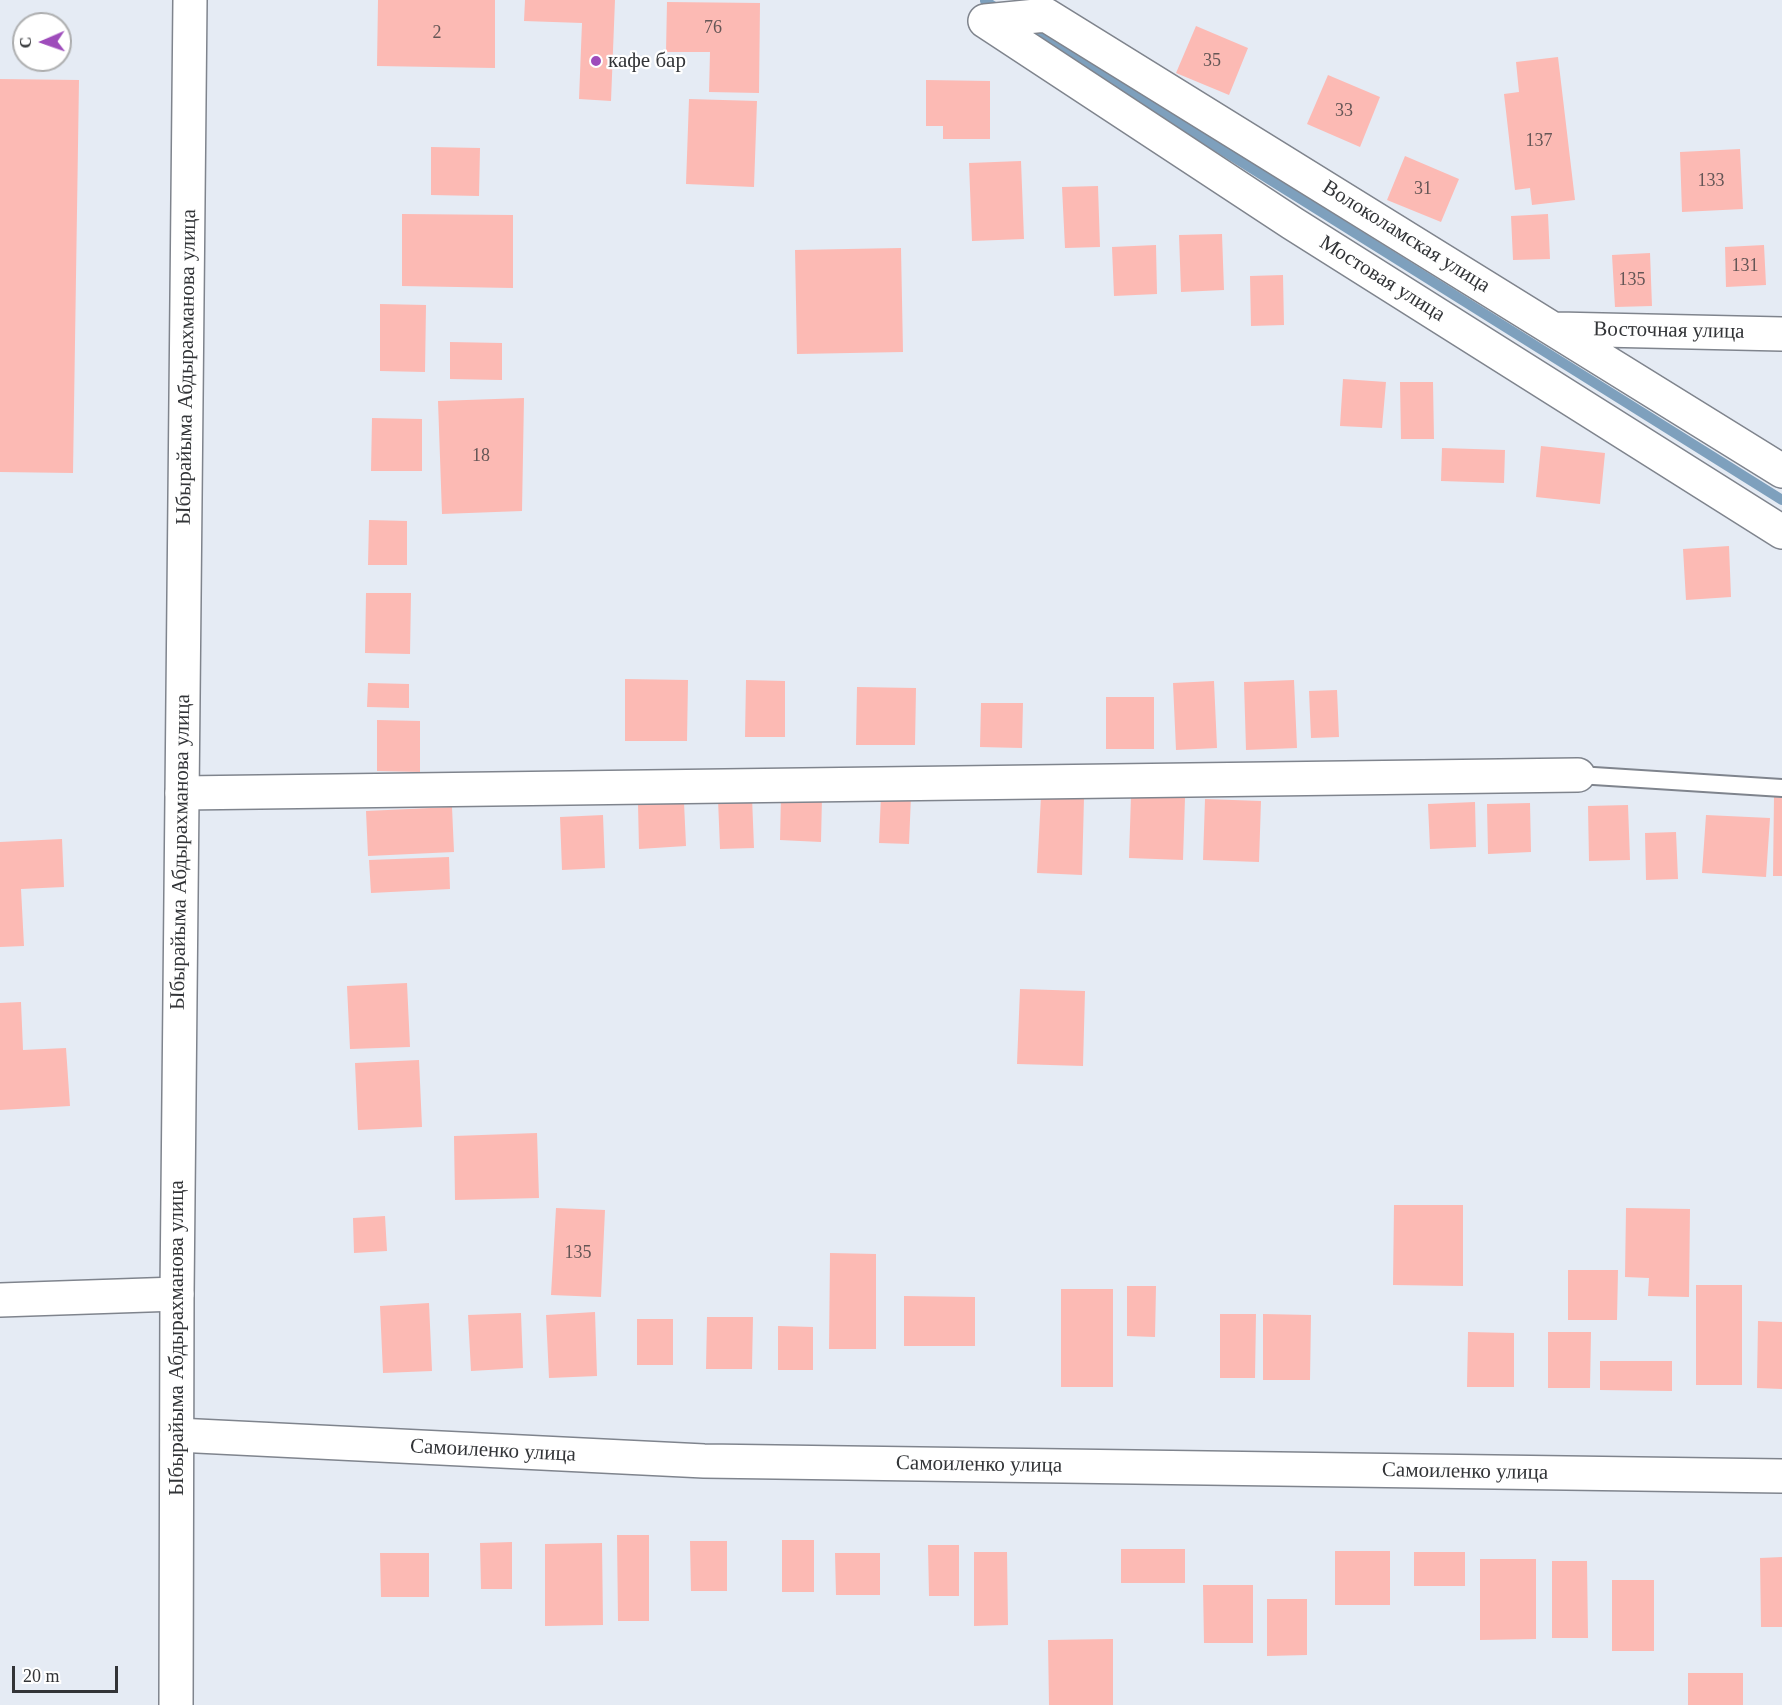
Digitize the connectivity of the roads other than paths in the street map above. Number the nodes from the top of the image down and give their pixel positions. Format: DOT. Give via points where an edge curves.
graph roads {
  1 [pos="190,0"];
  2 [pos="985,21"];
  3 [pos="1555,329"];
  4 [pos="1782,334"];
  5 [pos="1782,471"];
  6 [pos="1782,532"];
  7 [pos="1578,775"];
  8 [pos="1782,788"];
  9 [pos="182,793"];
  10 [pos="177,1294"];
  11 [pos="0,1300"];
  12 [pos="177,1435"];
  13 [pos="1782,1476"];
  14 [pos="176,1705"];
  1 -- 9 [label="street, Ыбырайыма Абдырахманова улица"];
  2 -- 3 [label="street, Волоколамская улица" via="1046,15"];
  2 -- 6 [label="street, Мостовая улица" via="1293,223"];
  3 -- 4 [label="street, Восточная улица"];
  3 -- 5 [label="street, Волоколамская улица"];
  7 -- 8 [label="lane"];
  7 -- 9 [label="street"];
  9 -- 10 [label="street, Ыбырайыма Абдырахманова улица"];
  10 -- 11 [label="street"];
  10 -- 12 [label="street, Ыбырайыма Абдырахманова улица"];
  12 -- 13 [label="street, Самоиленко улица" via="704,1461"];
  12 -- 14 [label="street, Ыбырайыма Абдырахманова улица"];
}
